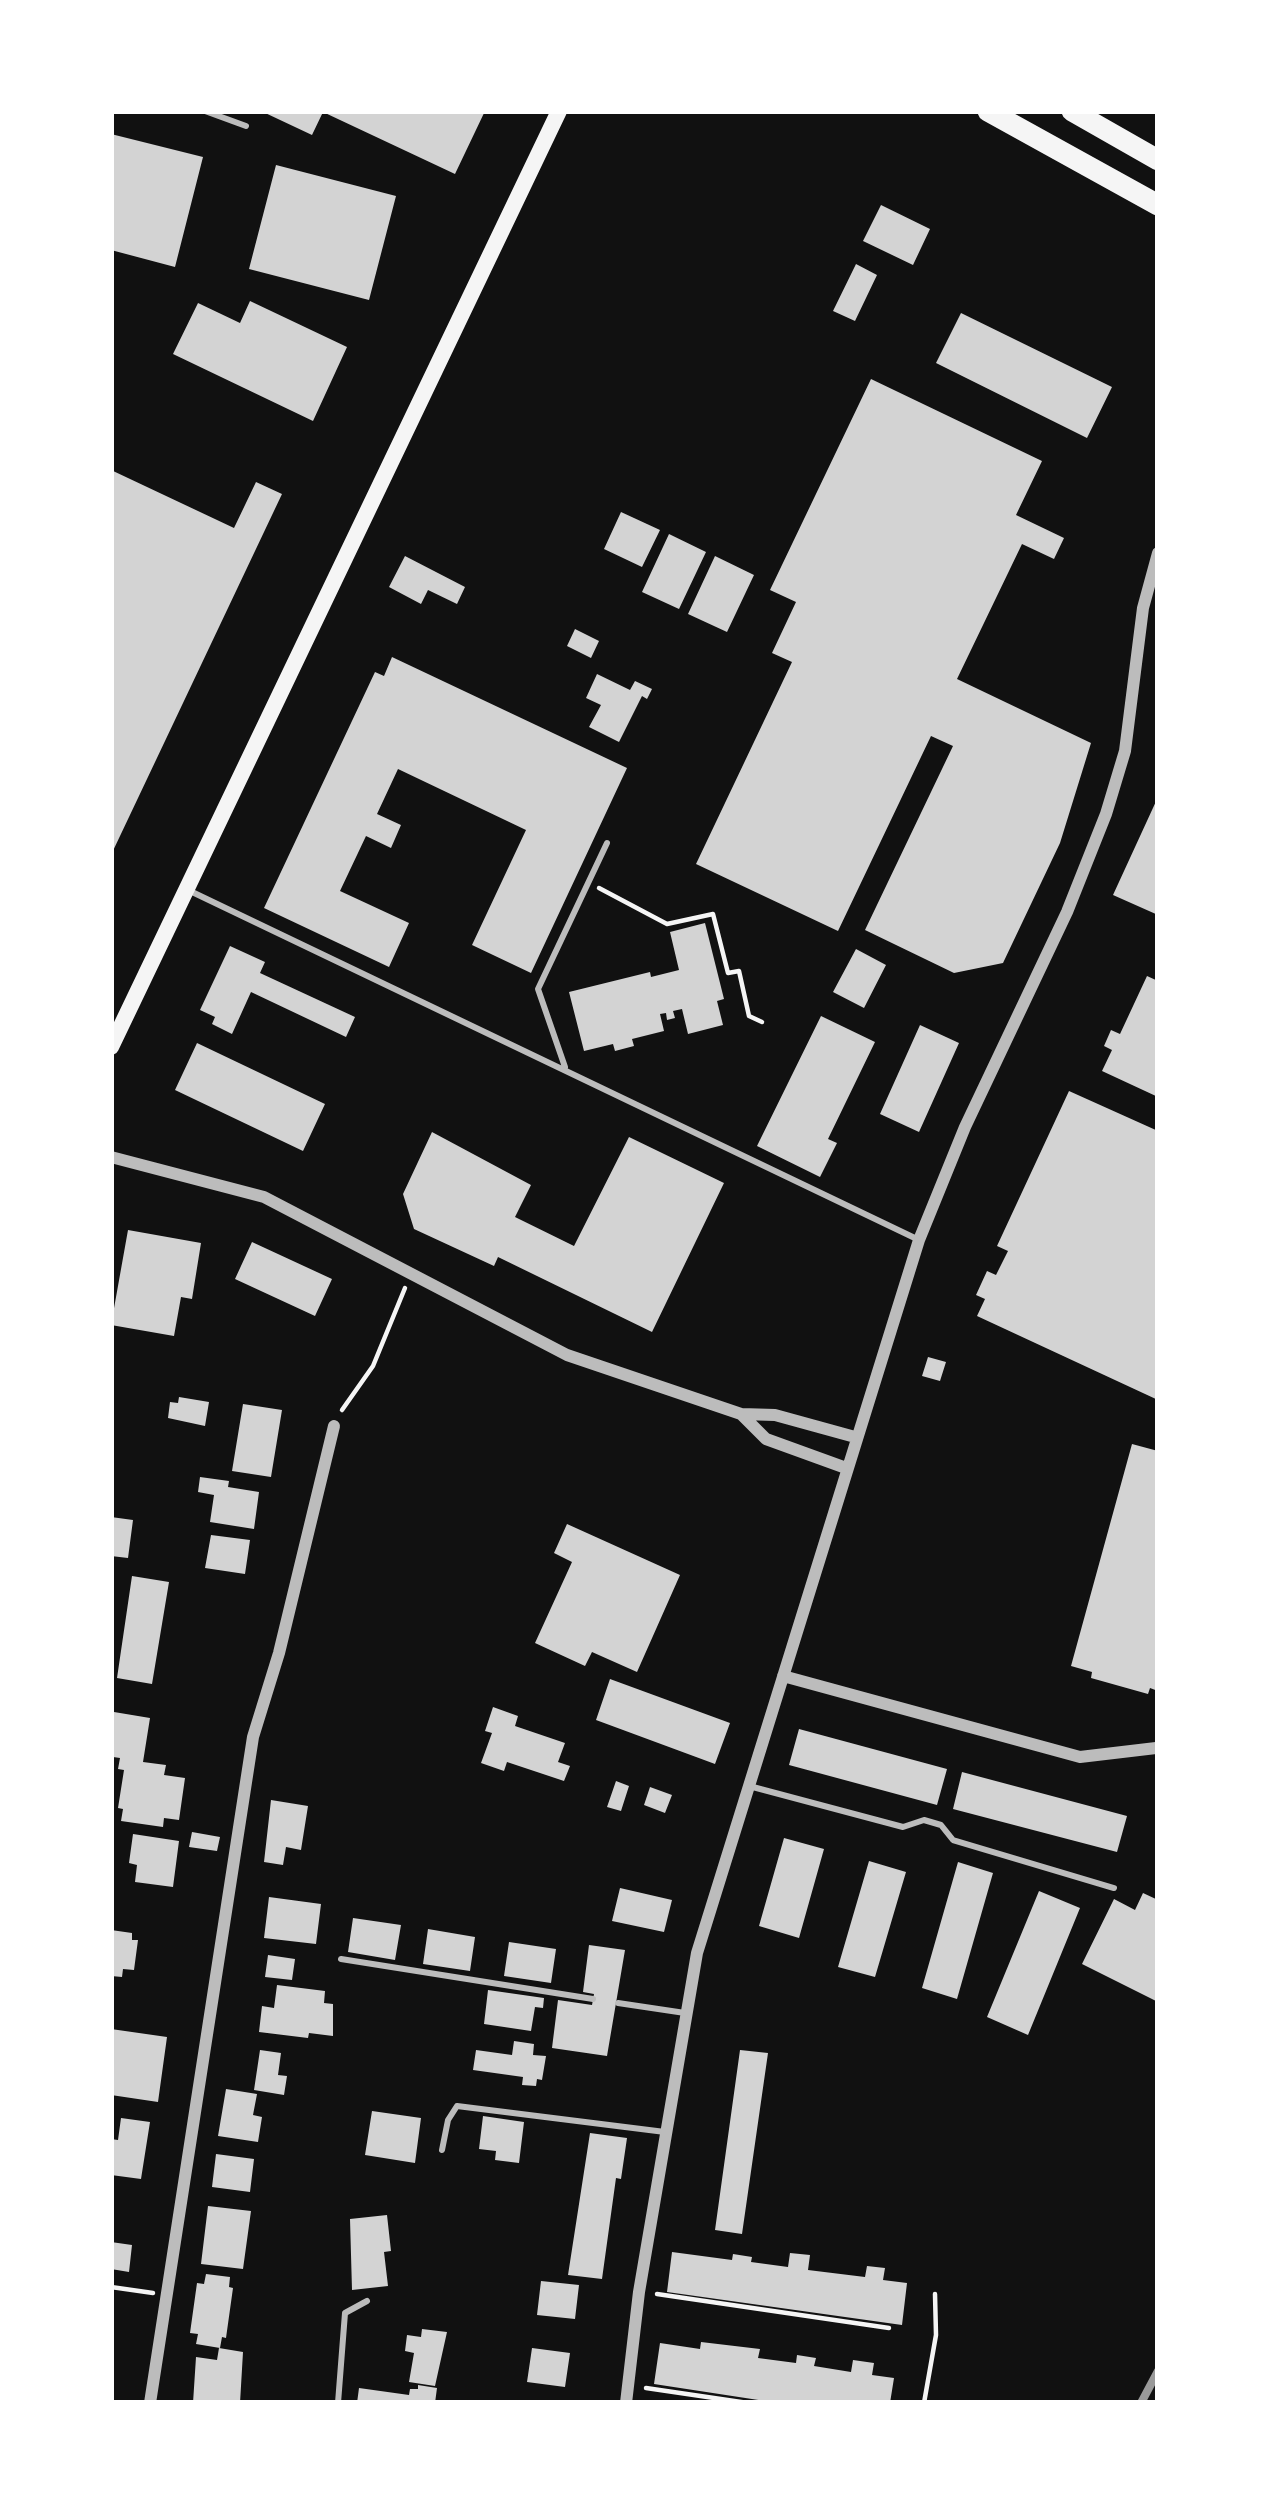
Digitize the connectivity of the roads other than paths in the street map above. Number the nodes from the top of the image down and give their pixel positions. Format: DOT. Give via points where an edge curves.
graph roads {
  1 [pos="205,111"];
  2 [pos="559,111"];
  3 [pos="988,111"];
  4 [pos="1072,111"];
  5 [pos="246,126"];
  6 [pos="1158,160"];
  7 [pos="1158,205"];
  8 [pos="1158,553"];
  9 [pos="607,843"];
  10 [pos="187,889"];
  11 [pos="111,1047"];
  12 [pos="565,1067"];
  13 [pos="111,1157"];
  14 [pos="919,1240"];
  15 [pos="741,1414"];
  16 [pos="334,1426"];
  17 [pos="855,1437"];
  18 [pos="846,1468"];
  19 [pos="783,1676"];
  20 [pos="1157,1749"];
  21 [pos="749,1786"];
  22 [pos="1114,1888"];
  23 [pos="341,1959"];
  24 [pos="593,2000"];
  25 [pos="618,2003"];
  26 [pos="685,2013"];
  27 [pos="665,2132"];
  28 [pos="442,2150"];
  29 [pos="367,2301"];
  30 [pos="150,2403"];
  31 [pos="338,2403"];
  32 [pos="626,2403"];
  1 -- 5 [label="lane"];
  2 -- 10 [label="main road"];
  3 -- 7 [label="highway"];
  4 -- 6 [label="highway"];
  8 -- 14 [label="street" via="1125,751 1106,814"];
  9 -- 12 [label="lane" via="538,989"];
  10 -- 11 [label="main road"];
  10 -- 12 [label="lane"];
  12 -- 14 [label="lane"];
  13 -- 15 [label="street" via="264,1196 567,1354"];
  14 -- 17 [label="street"];
  15 -- 17 [label="street" via="775,1414"];
  15 -- 18 [label="street" via="766,1439"];
  16 -- 30 [label="street" via="254,1737"];
  17 -- 18 [label="street"];
  18 -- 19 [label="street"];
  19 -- 20 [label="street" via="1080,1757"];
  19 -- 21 [label="street"];
  21 -- 22 [label="lane" via="903,1827 924,1820 952,1840"];
  21 -- 26 [label="street"];
  23 -- 24 [label="lane"];
  25 -- 26 [label="lane"];
  26 -- 27 [label="street"];
  27 -- 28 [label="lane" via="457,2106"];
  27 -- 32 [label="street"];
  29 -- 31 [label="lane" via="345,2313"];
}
